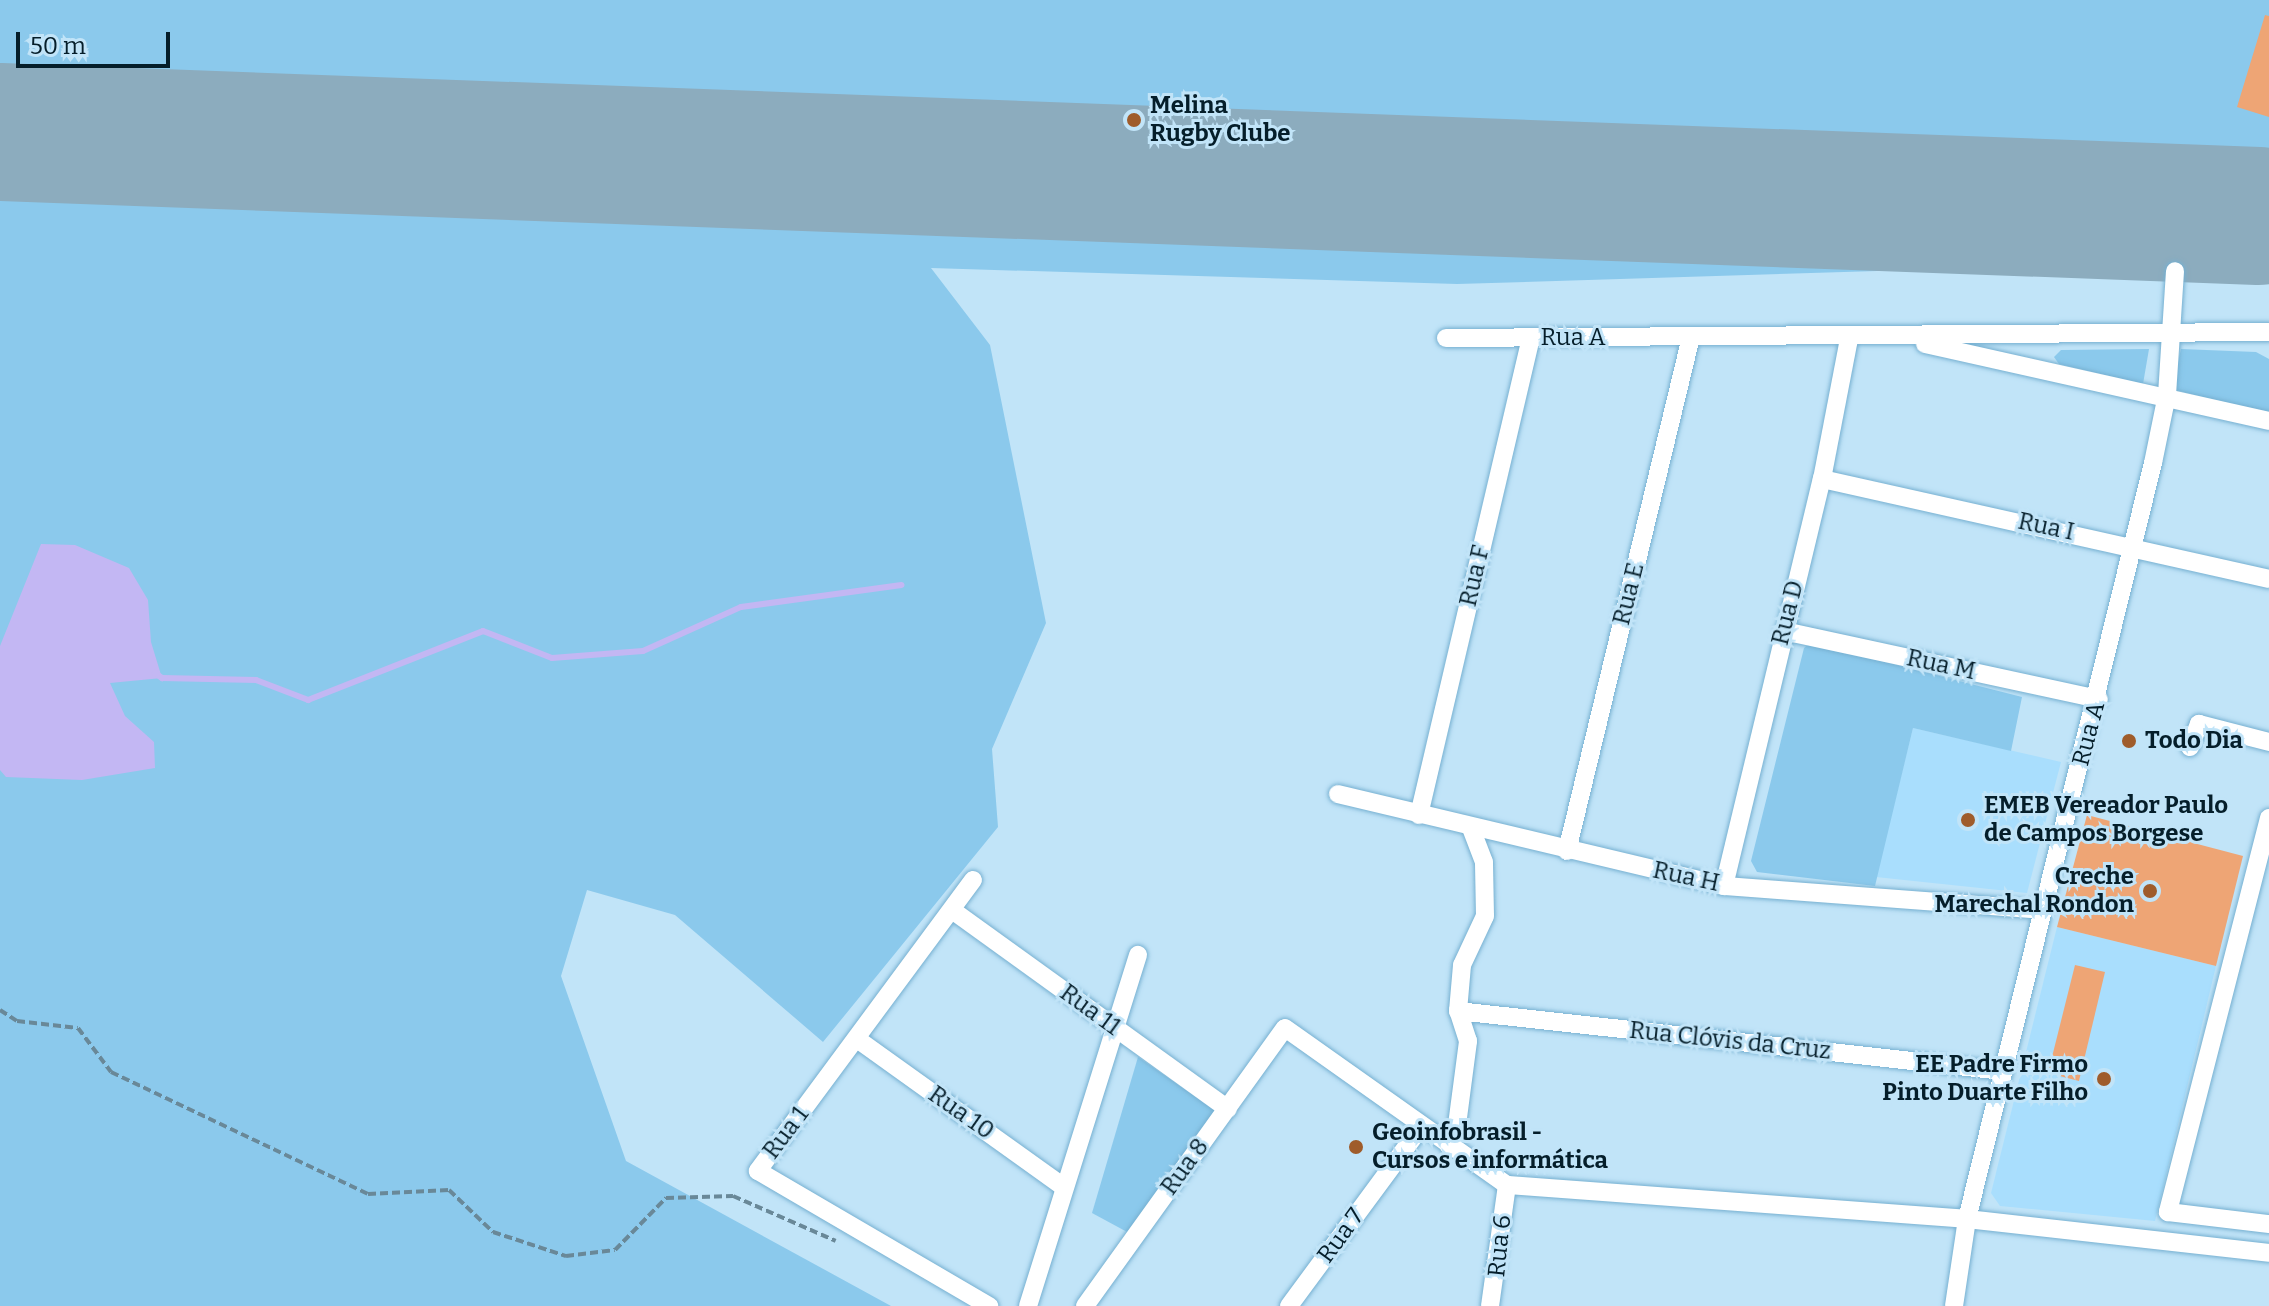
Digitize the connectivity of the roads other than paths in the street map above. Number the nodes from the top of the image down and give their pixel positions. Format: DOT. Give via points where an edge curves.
graph roads {
  1 [pos="2175,271"];
  2 [pos="2269,332"];
  3 [pos="2173,334"];
  4 [pos="1691,337"];
  5 [pos="1891,337"];
  6 [pos="1446,338"];
  7 [pos="1531,338"];
  8 [pos="1849,339"];
  9 [pos="2167,395"];
  10 [pos="2269,421"];
  11 [pos="1822,479"];
  12 [pos="2134,546"];
  13 [pos="2269,579"];
  14 [pos="1784,631"];
  15 [pos="2099,699"];
  16 [pos="2269,742"];
  17 [pos="2190,747"];
  18 [pos="1338,794"];
  19 [pos="1419,815"];
  20 [pos="2269,818"];
  21 [pos="1471,828"];
  22 [pos="1567,851"];
  23 [pos="973,880"];
  24 [pos="1724,886"];
  25 [pos="952,910"];
  26 [pos="2042,910"];
  27 [pos="1138,955"];
  28 [pos="1458,1011"];
  29 [pos="1115,1029"];
  30 [pos="857,1039"];
  31 [pos="2003,1071"];
  32 [pos="1228,1109"];
  33 [pos="1421,1127"];
  34 [pos="1449,1146"];
  35 [pos="1507,1185"];
  36 [pos="1064,1187"];
  37 [pos="1967,1219"];
  38 [pos="2269,1224"];
  39 [pos="2269,1253"];
  40 [pos="989,1306"];
  41 [pos="1028,1306"];
  42 [pos="1085,1306"];
  43 [pos="1289,1306"];
  44 [pos="1490,1306"];
  45 [pos="1954,1306"];
  1 -- 3 [label="street, Rua A"];
  2 -- 3 [label="street, Rua A"];
  3 -- 5 [label="street, Rua A"];
  3 -- 9 [label="street, Rua A"];
  4 -- 7 [label="street, Rua A"];
  4 -- 8 [label="street, Rua A"];
  4 -- 22 [label="street, Rua E"];
  5 -- 8 [label="street, Rua A"];
  5 -- 9 [label="street, Rua A"];
  6 -- 7 [label="street, Rua A"];
  7 -- 19 [label="street, Rua F"];
  8 -- 11 [label="street, Rua D"];
  9 -- 10 [label="street, Rua A"];
  9 -- 12 [label="street, Rua A"];
  11 -- 12 [label="street, Rua I"];
  11 -- 14 [label="street, Rua D"];
  12 -- 13 [label="street, Rua I"];
  12 -- 15 [label="street, Rua A"];
  14 -- 15 [label="street, Rua M"];
  14 -- 24 [label="street, Rua D"];
  15 -- 26 [label="street, Rua A"];
  16 -- 17 [label="street" via="2199,724"];
  18 -- 19 [label="street, Rua H"];
  19 -- 21 [label="street, Rua H"];
  20 -- 38 [label="street" via="2168,1212"];
  21 -- 22 [label="street, Rua H"];
  21 -- 28 [label="street" via="1484,862 1485,916 1462,965"];
  22 -- 24 [label="street, Rua H"];
  23 -- 25 [label="street, Rua 1"];
  24 -- 26 [label="street, Rua H"];
  25 -- 29 [label="street, Rua 11"];
  25 -- 30 [label="street, Rua 1"];
  26 -- 31 [label="street, Rua A"];
  27 -- 29 [label="street"];
  28 -- 31 [label="street, Rua Clóvis da Cruz"];
  28 -- 34 [label="street" via="1468,1041 1457,1125"];
  29 -- 32 [label="street, Rua 11"];
  29 -- 36 [label="street"];
  30 -- 36 [label="street, Rua 10"];
  30 -- 40 [label="street, Rua 1" via="758,1171"];
  31 -- 37 [label="street, Rua A"];
  32 -- 33 [label="street, Rua 8" via="1285,1028"];
  32 -- 42 [label="street, Rua 8"];
  33 -- 34 [label="street"];
  33 -- 43 [label="street, Rua 7"];
  34 -- 35 [label="street"];
  35 -- 37 [label="street"];
  35 -- 44 [label="street, Rua 6"];
  36 -- 41 [label="street"];
  37 -- 39 [label="street"];
  37 -- 45 [label="street, Rua A"];
}
